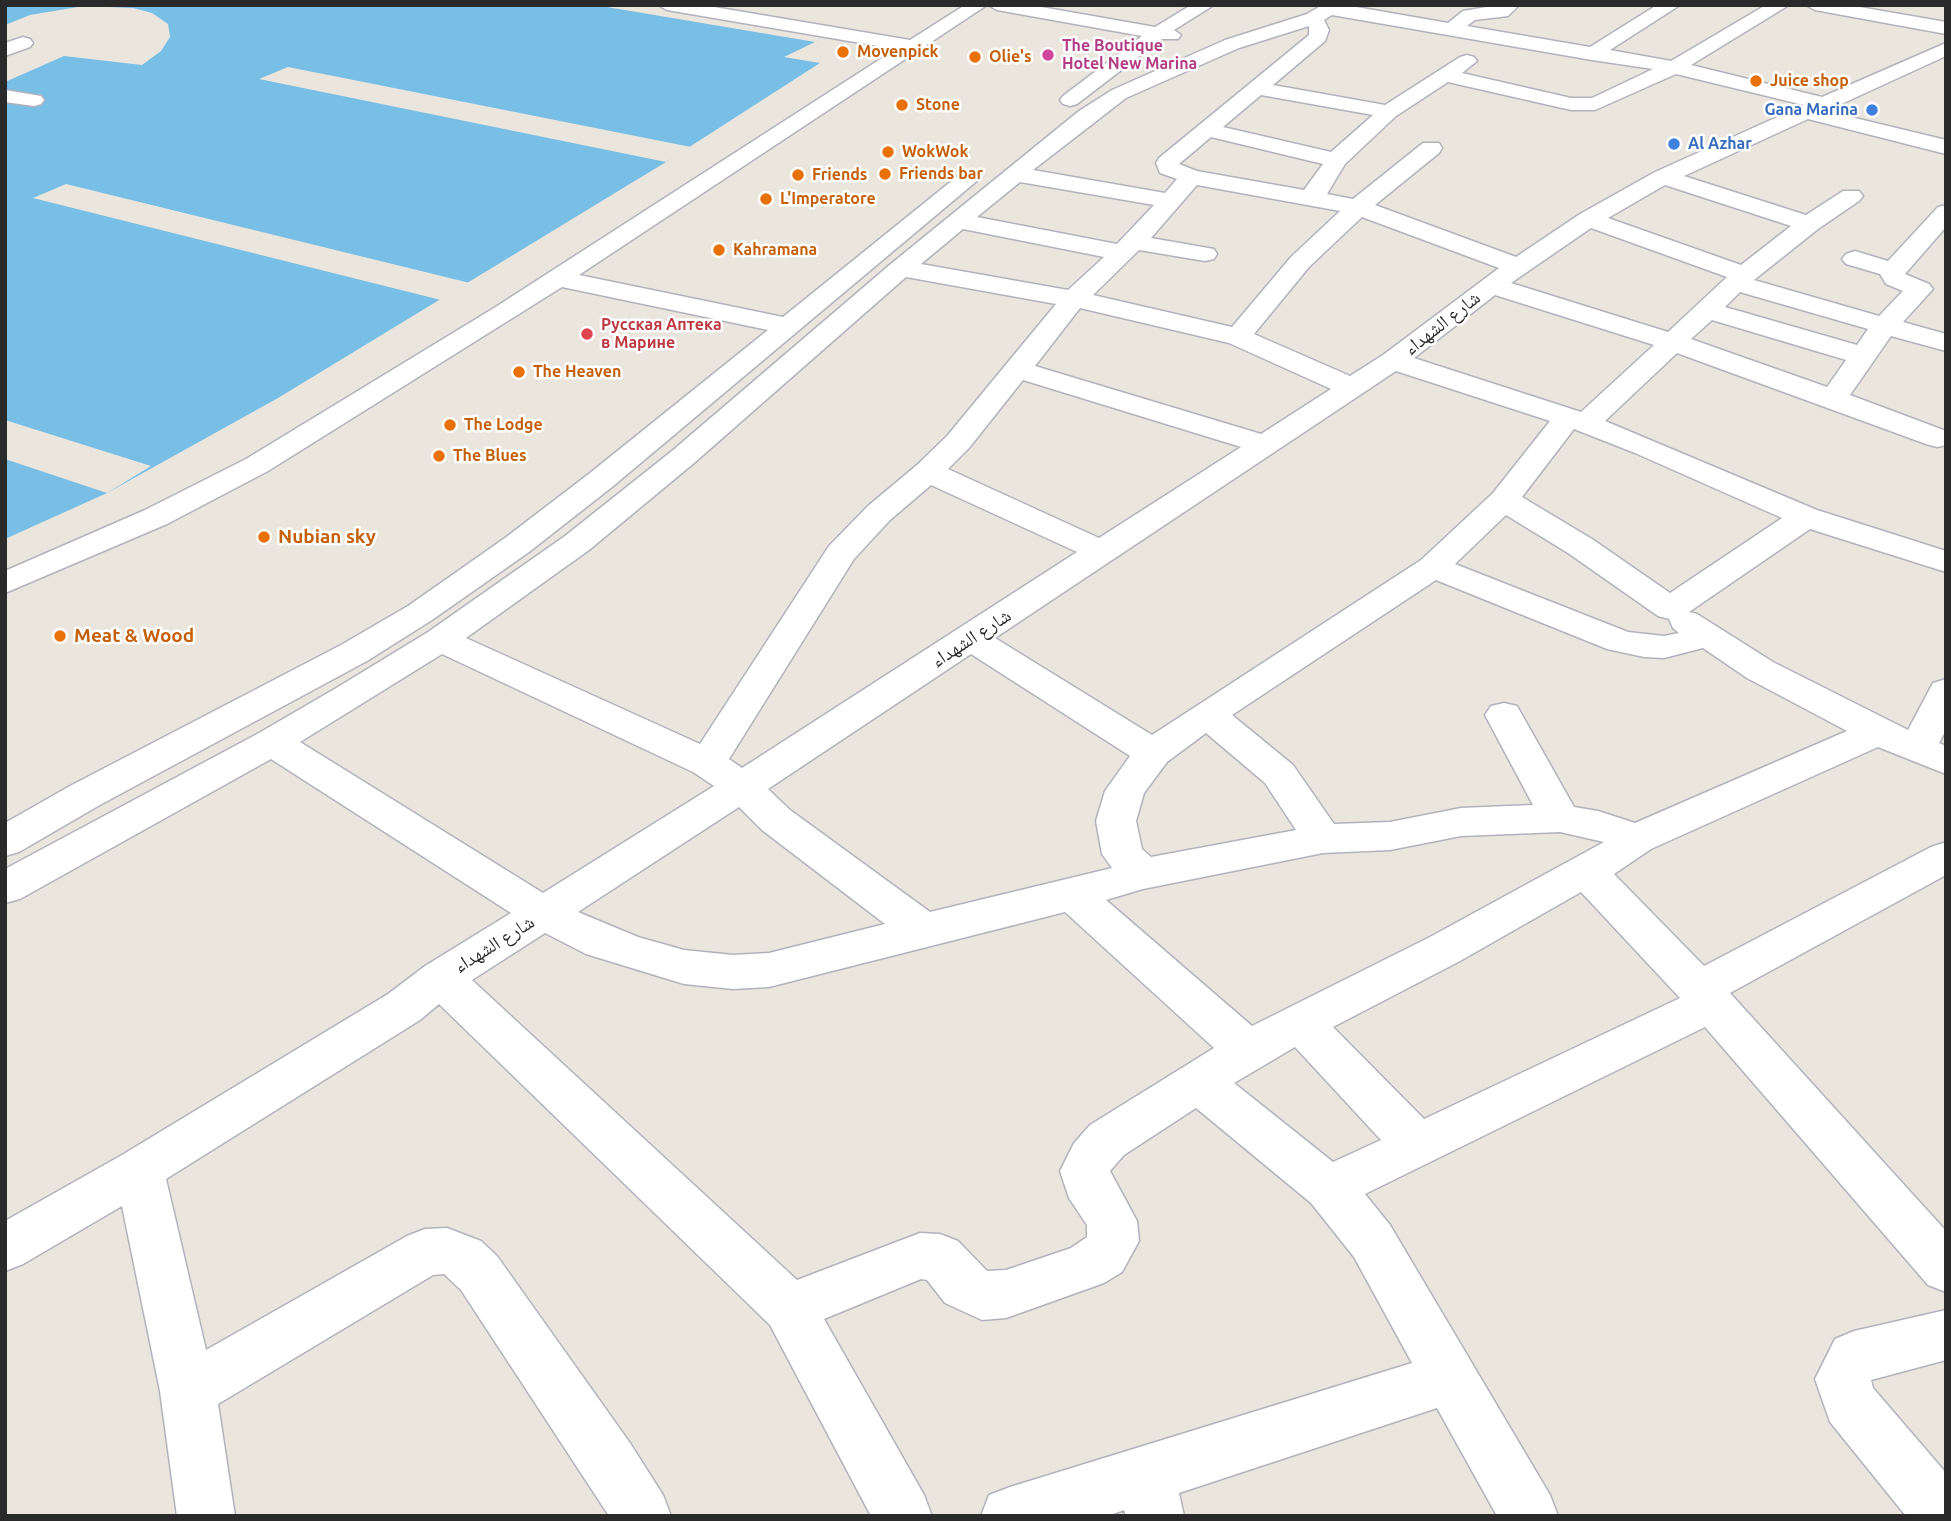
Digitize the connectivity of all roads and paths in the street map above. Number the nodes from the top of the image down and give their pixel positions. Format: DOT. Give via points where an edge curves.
graph roads {
  1 [pos="667,5"];
  2 [pos="697,5"];
  3 [pos="762,5"];
  4 [pos="978,5"];
  5 [pos="997,5"];
  6 [pos="1046,5"];
  7 [pos="1205,5"];
  8 [pos="1510,5"];
  9 [pos="1671,5"];
  10 [pos="1780,5"];
  11 [pos="1815,5"];
  12 [pos="1320,10"];
  13 [pos="1946,28"];
  14 [pos="1451,30"];
  15 [pos="1199,36"];
  16 [pos="1497,38"];
  17 [pos="914,46"];
  18 [pos="1946,49"];
  19 [pos="1592,54"];
  20 [pos="1674,67"];
  21 [pos="1447,76"];
  22 [pos="1258,88"];
  23 [pos="5,96"];
  24 [pos="34,100"];
  25 [pos="1815,108"];
  26 [pos="1389,112"];
  27 [pos="1208,130"];
  28 [pos="1941,142"];
  29 [pos="1431,148"];
  30 [pos="1336,160"];
  31 [pos="1015,174"];
  32 [pos="1192,177"];
  33 [pos="1663,177"];
  34 [pos="1308,197"];
  35 [pos="1852,197"];
  36 [pos="1171,201"];
  37 [pos="1358,206"];
  38 [pos="1946,212"];
  39 [pos="1588,219"];
  40 [pos="958,221"];
  41 [pos="1809,224"];
  42 [pos="1128,247"];
  43 [pos="1205,254"];
  44 [pos="1855,259"];
  45 [pos="901,268"];
  46 [pos="1893,270"];
  47 [pos="567,271"];
  48 [pos="1504,276"];
  49 [pos="1740,279"];
  50 [pos="1920,289"];
  51 [pos="1946,296"];
  52 [pos="1074,299"];
  53 [pos="1707,310"];
  54 [pos="797,319"];
  55 [pos="1885,325"];
  56 [pos="1238,338"];
  57 [pos="1673,342"];
  58 [pos="1946,343"];
  59 [pos="1863,356"];
  60 [pos="1393,361"];
  61 [pos="1016,369"];
  62 [pos="1353,388"];
  63 [pos="1833,399"];
  64 [pos="1577,421"];
  65 [pos="1943,441"];
  66 [pos="1266,445"];
  67 [pos="928,472"];
  68 [pos="1504,500"];
  69 [pos="1806,517"];
  70 [pos="1103,552"];
  71 [pos="1946,562"];
  72 [pos="1433,567"];
  73 [pos="5,583"];
  74 [pos="1670,609"];
  75 [pos="1705,637"];
  76 [pos="970,638"];
  77 [pos="440,640"];
  78 [pos="1946,691"];
  79 [pos="1207,714"];
  80 [pos="1504,715"];
  81 [pos="1878,732"];
  82 [pos="272,742"];
  83 [pos="1153,753"];
  84 [pos="1932,754"];
  85 [pos="707,763"];
  86 [pos="743,787"];
  87 [pos="1560,818"];
  88 [pos="1323,839"];
  89 [pos="1637,839"];
  90 [pos="5,842"];
  91 [pos="1946,857"];
  92 [pos="1585,870"];
  93 [pos="1142,874"];
  94 [pos="5,888"];
  95 [pos="1073,895"];
  96 [pos="543,913"];
  97 [pos="923,930"];
  98 [pos="441,978"];
  99 [pos="1705,996"];
  100 [pos="1301,1023"];
  101 [pos="1248,1049"];
  102 [pos="1197,1081"];
  103 [pos="1417,1145"];
  104 [pos="139,1170"];
  105 [pos="1329,1188"];
  106 [pos="5,1248"];
  107 [pos="1944,1264"];
  108 [pos="789,1308"];
  109 [pos="1946,1335"];
  110 [pos="1451,1377"];
  111 [pos="188,1391"];
  112 [pos="1150,1495"];
  113 [pos="206,1516"];
  114 [pos="642,1516"];
  115 [pos="903,1516"];
  116 [pos="1010,1516"];
  117 [pos="1530,1516"];
  118 [pos="1944,1516"];
  1 -- 17 [label="street"];
  2 -- 3 [label="street" via="747,13"];
  4 -- 17 [label="street"];
  5 -- 15 [label="street"];
  6 -- 15 [label="street"];
  7 -- 15 [label="street"];
  8 -- 14 [label="street" via="1500,12 1470,15"];
  9 -- 19 [label="street"];
  10 -- 20 [label="street"];
  11 -- 13 [label="street"];
  12 -- 14 [label="street"];
  12 -- 15 [label="street"];
  12 -- 22 [label="street" via="1318,37"];
  14 -- 16 [label="street"];
  15 -- 31 [label="street"];
  15 -- 54 [label="street" via="990,160"];
  16 -- 19 [label="street"];
  16 -- 21 [label="street"];
  17 -- 47 [label="street"];
  18 -- 25 [label="street, شارع الشهداء"];
  19 -- 20 [label="street"];
  20 -- 21 [label="street" via="1586,105"];
  20 -- 25 [label="street"];
  21 -- 26 [label="street"];
  22 -- 26 [label="street"];
  22 -- 27 [label="street"];
  23 -- 24 [label="street"];
  25 -- 28 [label="street"];
  25 -- 33 [label="street, شارع الشهداء"];
  26 -- 30 [label="street"];
  27 -- 30 [label="street"];
  27 -- 32 [label="street" via="1167,163 1168,168"];
  29 -- 37 [label="street"];
  30 -- 34 [label="street" via="1316,194"];
  31 -- 36 [label="street"];
  31 -- 40 [label="street"];
  32 -- 34 [label="street"];
  32 -- 36 [label="street"];
  33 -- 39 [label="street, شارع الشهداء"];
  33 -- 41 [label="street"];
  34 -- 37 [label="street"];
  35 -- 41 [label="street"];
  36 -- 42 [label="street"];
  37 -- 48 [label="street"];
  37 -- 56 [label="street" via="1300,262"];
  38 -- 46 [label="street"];
  39 -- 48 [label="street, شارع الشهداء"];
  39 -- 49 [label="street"];
  40 -- 42 [label="street"];
  40 -- 45 [label="street"];
  41 -- 49 [label="street"];
  42 -- 43 [label="street"];
  42 -- 52 [label="street"];
  44 -- 46 [label="street"];
  45 -- 52 [label="street"];
  45 -- 77 [label="street" via="577,543"];
  46 -- 50 [label="street" via="1895,279"];
  47 -- 54 [label="street"];
  47 -- 73 [label="street" via="257,466 156,517"];
  48 -- 57 [label="street"];
  48 -- 60 [label="street, شارع الشهداء"];
  49 -- 53 [label="street"];
  49 -- 55 [label="street" via="1812,307"];
  50 -- 51 [label="street"];
  50 -- 55 [label="street"];
  52 -- 56 [label="street"];
  52 -- 61 [label="street"];
  53 -- 57 [label="street"];
  53 -- 59 [label="street"];
  54 -- 90 [label="street" via="591,488 420,613"];
  55 -- 58 [label="street"];
  55 -- 59 [label="street"];
  56 -- 62 [label="street"];
  57 -- 63 [label="street"];
  57 -- 64 [label="street"];
  59 -- 63 [label="street"];
  60 -- 62 [label="street, شارع الشهداء"];
  60 -- 64 [label="street"];
  61 -- 66 [label="street"];
  61 -- 67 [label="street"];
  62 -- 66 [label="street, شارع الشهداء"];
  63 -- 65 [label="street"];
  64 -- 68 [label="street"];
  64 -- 69 [label="street"];
  66 -- 70 [label="street, شارع الشهداء"];
  67 -- 70 [label="street"];
  67 -- 85 [label="street" via="879,513 835,561"];
  68 -- 72 [label="street"];
  68 -- 74 [label="street"];
  69 -- 71 [label="street"];
  69 -- 74 [label="street"];
  70 -- 76 [label="street, شارع الشهداء"];
  72 -- 75 [label="street" via="1619,641 1664,647"];
  72 -- 79 [label="street"];
  74 -- 75 [label="street"];
  75 -- 81 [label="street"];
  76 -- 83 [label="street"];
  76 -- 86 [label="street, شارع الشهداء"];
  77 -- 82 [label="street"];
  77 -- 85 [label="street"];
  78 -- 84 [label="street"];
  79 -- 83 [label="street"];
  79 -- 88 [label="street" via="1279,774"];
  80 -- 87 [label="street"];
  81 -- 84 [label="street"];
  81 -- 89 [label="street"];
  82 -- 94 [label="street"];
  82 -- 96 [label="street"];
  83 -- 93 [label="street" via="1125,791 1116,821 1123,854"];
  85 -- 86 [label="street"];
  86 -- 96 [label="street, شارع الشهداء"];
  86 -- 97 [label="street" via="776,820"];
  87 -- 88 [label="street" via="1461,822 1390,836"];
  87 -- 89 [label="street"];
  88 -- 93 [label="street"];
  89 -- 92 [label="street"];
  91 -- 99 [label="street"];
  92 -- 99 [label="street"];
  92 -- 100 [label="street"];
  93 -- 95 [label="street"];
  95 -- 97 [label="street"];
  95 -- 101 [label="street"];
  96 -- 97 [label="street" via="634,953 684,967 733,972 769,970"];
  96 -- 98 [label="street, شارع الشهداء"];
  98 -- 104 [label="street, شارع الشهداء" via="404,1007"];
  98 -- 108 [label="street"];
  99 -- 103 [label="street"];
  99 -- 107 [label="street"];
  100 -- 101 [label="street"];
  100 -- 103 [label="street"];
  101 -- 102 [label="street"];
  102 -- 105 [label="street"];
  102 -- 108 [label="street" via="1107,1140 1091,1157 1085,1171 1087,1183 1112,1221 1113,1241 1104,1255 1086,1266 1006,1294 982,1296 964,1286 940,1257 920,1256"];
  103 -- 105 [label="street"];
  104 -- 106 [label="street, شارع الشهداء"];
  104 -- 111 [label="street"];
  105 -- 110 [label="street" via="1372,1241"];
  108 -- 115 [label="street"];
  109 -- 118 [label="street" via="1854,1357 1843,1379 1850,1403"];
  110 -- 112 [label="street"];
  110 -- 117 [label="street"];
  111 -- 113 [label="street"];
  111 -- 114 [label="street" via="425,1252 447,1251 479,1273 611,1463"];
  112 -- 116 [label="street"];
}
